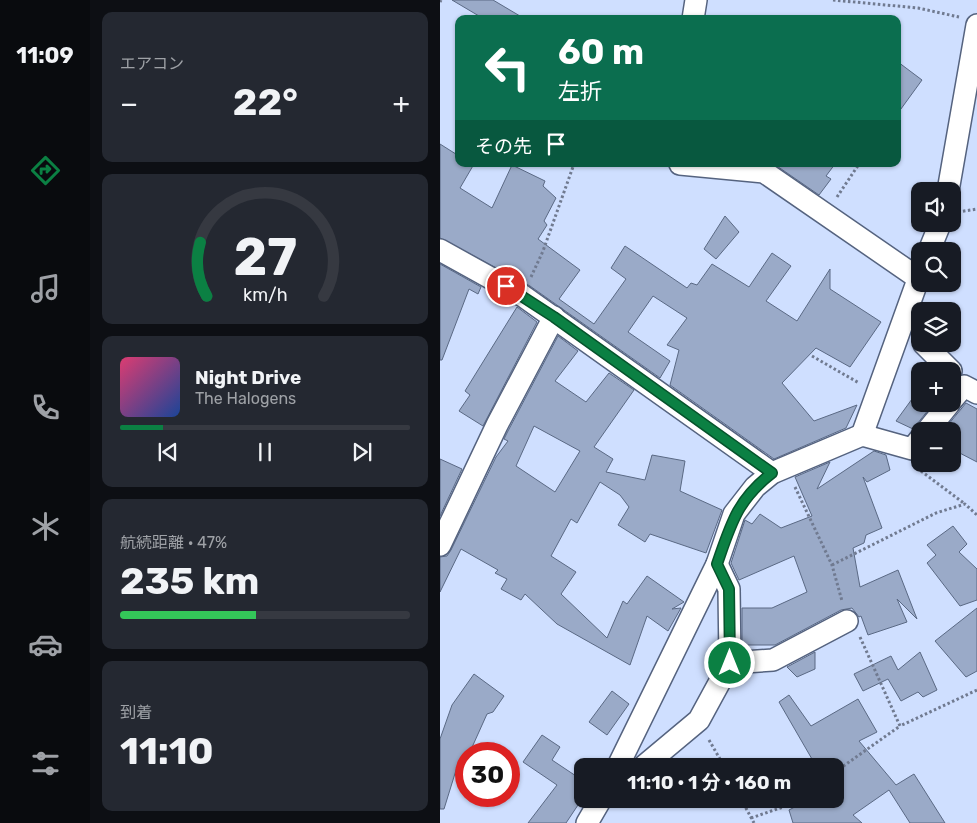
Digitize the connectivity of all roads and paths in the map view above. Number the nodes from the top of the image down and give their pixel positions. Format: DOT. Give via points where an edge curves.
graph roads {
  1 [pos="696,0"];
  2 [pos="833,0"];
  3 [pos="694,15"];
  4 [pos="972,22"];
  5 [pos="573,167"];
  6 [pos="712,167"];
  7 [pos="857,167"];
  8 [pos="949,182"];
  9 [pos="977,210"];
  10 [pos="961,213"];
  11 [pos="825,214"];
  12 [pos="440,250"];
  13 [pos="911,271"];
  14 [pos="913,292"];
  15 [pos="523,296"];
  16 [pos="554,317"];
  17 [pos="902,324"];
  18 [pos="911,332"];
  19 [pos="931,352"];
  20 [pos="812,356"];
  21 [pos="939,362"];
  22 [pos="877,393"];
  23 [pos="943,412"];
  24 [pos="935,422"];
  25 [pos="862,435"];
  26 [pos="911,443"];
  27 [pos="923,472"];
  28 [pos="772,473"];
  29 [pos="965,504"];
  30 [pos="977,515"];
  31 [pos="440,545"];
  32 [pos="717,564"];
  33 [pos="832,565"];
  34 [pos="847,621"];
  35 [pos="730,663"];
  36 [pos="900,726"];
  37 [pos="706,732"];
  38 [pos="622,758"];
  39 [pos="654,758"];
  40 [pos="720,758"];
  41 [pos="844,766"];
  42 [pos="596,808"];
  43 [pos="746,808"];
  44 [pos="780,808"];
  45 [pos="752,818"];
  46 [pos="587,823"];
  47 [pos="754,823"];
  1 -- 3 [label="street"];
  2 -- 4 [label="path" via="918,8"];
  4 -- 8 [label="street"];
  5 -- 15 [label="path"];
  6 -- 11 [label="street" via="764,172"];
  7 -- 11 [label="path"];
  9 -- 10 [label="path"];
  11 -- 13 [label="street"];
  12 -- 15 [label="street"];
  14 -- 17 [label="street"];
  15 -- 16 [label="street"];
  16 -- 28 [label="street"];
  16 -- 31 [label="street" via="497,425"];
  17 -- 18 [label="street"];
  17 -- 22 [label="street"];
  19 -- 21 [label="street"];
  20 -- 22 [label="path"];
  22 -- 25 [label="street"];
  23 -- 24 [label="street"];
  25 -- 26 [label="street"];
  25 -- 28 [label="street"];
  27 -- 29 [label="path"];
  28 -- 32 [label="street" via="755,486 734,514"];
  29 -- 30 [label="path"];
  29 -- 33 [label="path" via="936,513"];
  32 -- 35 [label="street" via="729,589"];
  32 -- 38 [label="street"];
  34 -- 35 [label="street" via="773,660"];
  35 -- 39 [label="street" via="699,720"];
  36 -- 41 [label="path"];
  37 -- 40 [label="path"];
  42 -- 46 [label="street"];
  43 -- 45 [label="path"];
  44 -- 45 [label="path"];
  45 -- 47 [label="path"];
}
